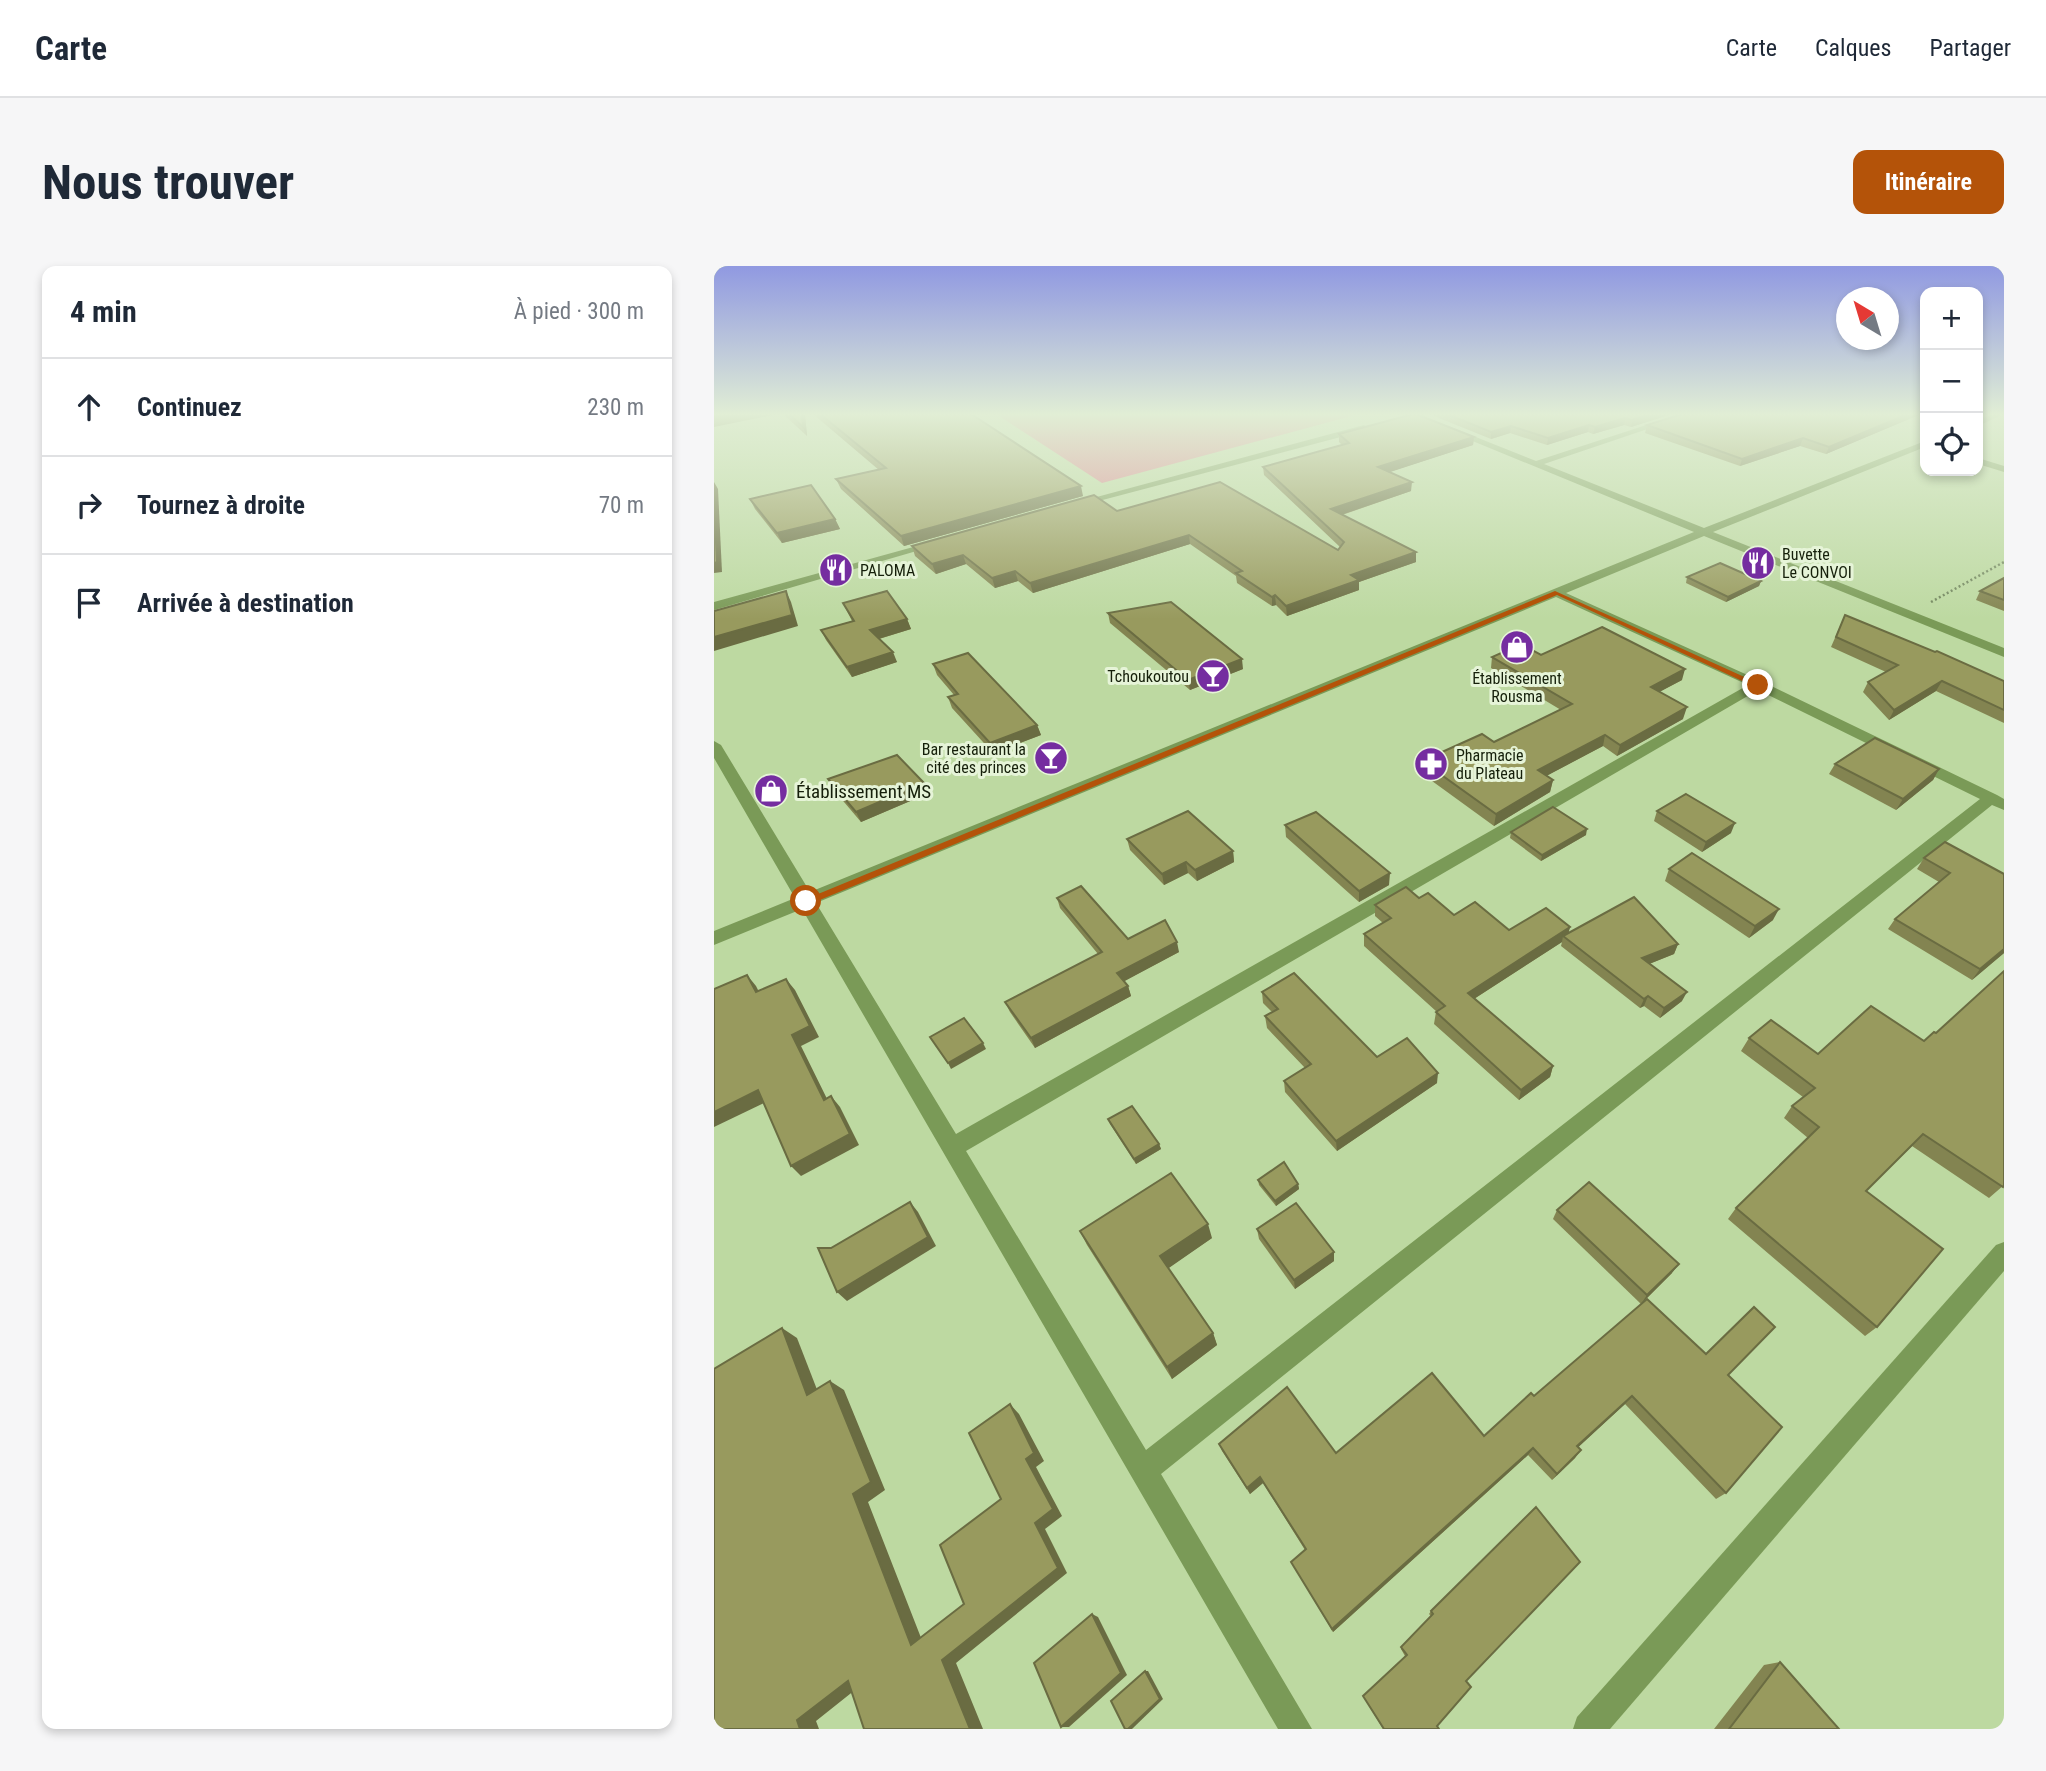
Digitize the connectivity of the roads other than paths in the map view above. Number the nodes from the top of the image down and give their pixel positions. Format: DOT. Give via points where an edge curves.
graph roads {
  1 [pos="1160,482"];
  2 [pos="1582,482"];
  3 [pos="1830,482"];
  4 [pos="1067,507"];
  5 [pos="1706,531"];
  6 [pos="949,540"];
  7 [pos="1557,593"];
  8 [pos="714,606"];
  9 [pos="2004,653"];
  10 [pos="1758,685"];
  11 [pos="714,745"];
  12 [pos="1998,802"];
  13 [pos="806,901"];
  14 [pos="714,938"];
  15 [pos="952,1148"];
  16 [pos="2004,1253"];
  17 [pos="1143,1470"];
  18 [pos="1296,1729"];
  19 [pos="1589,1729"];
  1 -- 4 [label="street"];
  2 -- 5 [label="street"];
  3 -- 5 [label="street"];
  5 -- 7 [label="street"];
  5 -- 9 [label="street"];
  6 -- 8 [label="street"];
  7 -- 10 [label="street"];
  7 -- 13 [label="street"];
  10 -- 12 [label="street"];
  10 -- 15 [label="street"];
  11 -- 13 [label="street"];
  12 -- 17 [label="street"];
  13 -- 14 [label="street"];
  13 -- 15 [label="street"];
  15 -- 17 [label="street"];
  16 -- 19 [label="street"];
  17 -- 18 [label="street"];
}
